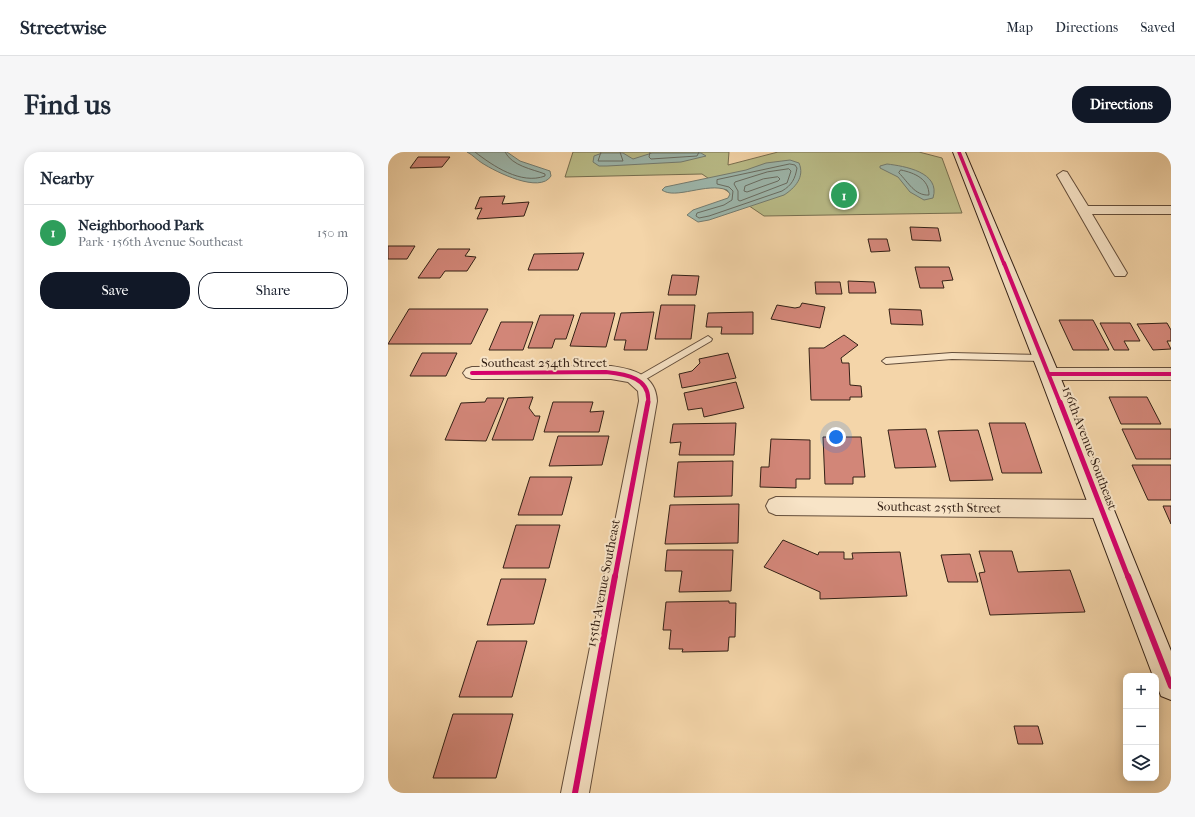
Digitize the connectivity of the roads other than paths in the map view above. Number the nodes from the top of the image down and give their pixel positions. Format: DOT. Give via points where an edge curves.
graph roads {
  1 [pos="959,152"];
  2 [pos="1063,176"];
  3 [pos="1083,210"];
  4 [pos="1171,210"];
  5 [pos="1120,273"];
  6 [pos="708,339"];
  7 [pos="886,361"];
  8 [pos="1046,366"];
  9 [pos="472,373"];
  10 [pos="1171,374"];
  11 [pos="638,380"];
  12 [pos="776,506"];
  13 [pos="1102,509"];
  14 [pos="1171,686"];
  15 [pos="575,793"];
  1 -- 8 [label="street, 156th Avenue Southeast"];
  2 -- 3 [label="street"];
  3 -- 4 [label="street"];
  3 -- 5 [label="street"];
  6 -- 11 [label="lane"];
  7 -- 8 [label="lane" via="952,356"];
  8 -- 10 [label="street"];
  8 -- 13 [label="street, 156th Avenue Southeast"];
  9 -- 11 [label="street, Southeast 254th Street" via="606,372 623,373"];
  11 -- 15 [label="street, 155th Avenue Southeast" via="646,388 648,401"];
  12 -- 13 [label="street, Southeast 255th Street"];
  13 -- 14 [label="street, 156th Avenue Southeast"];
}
